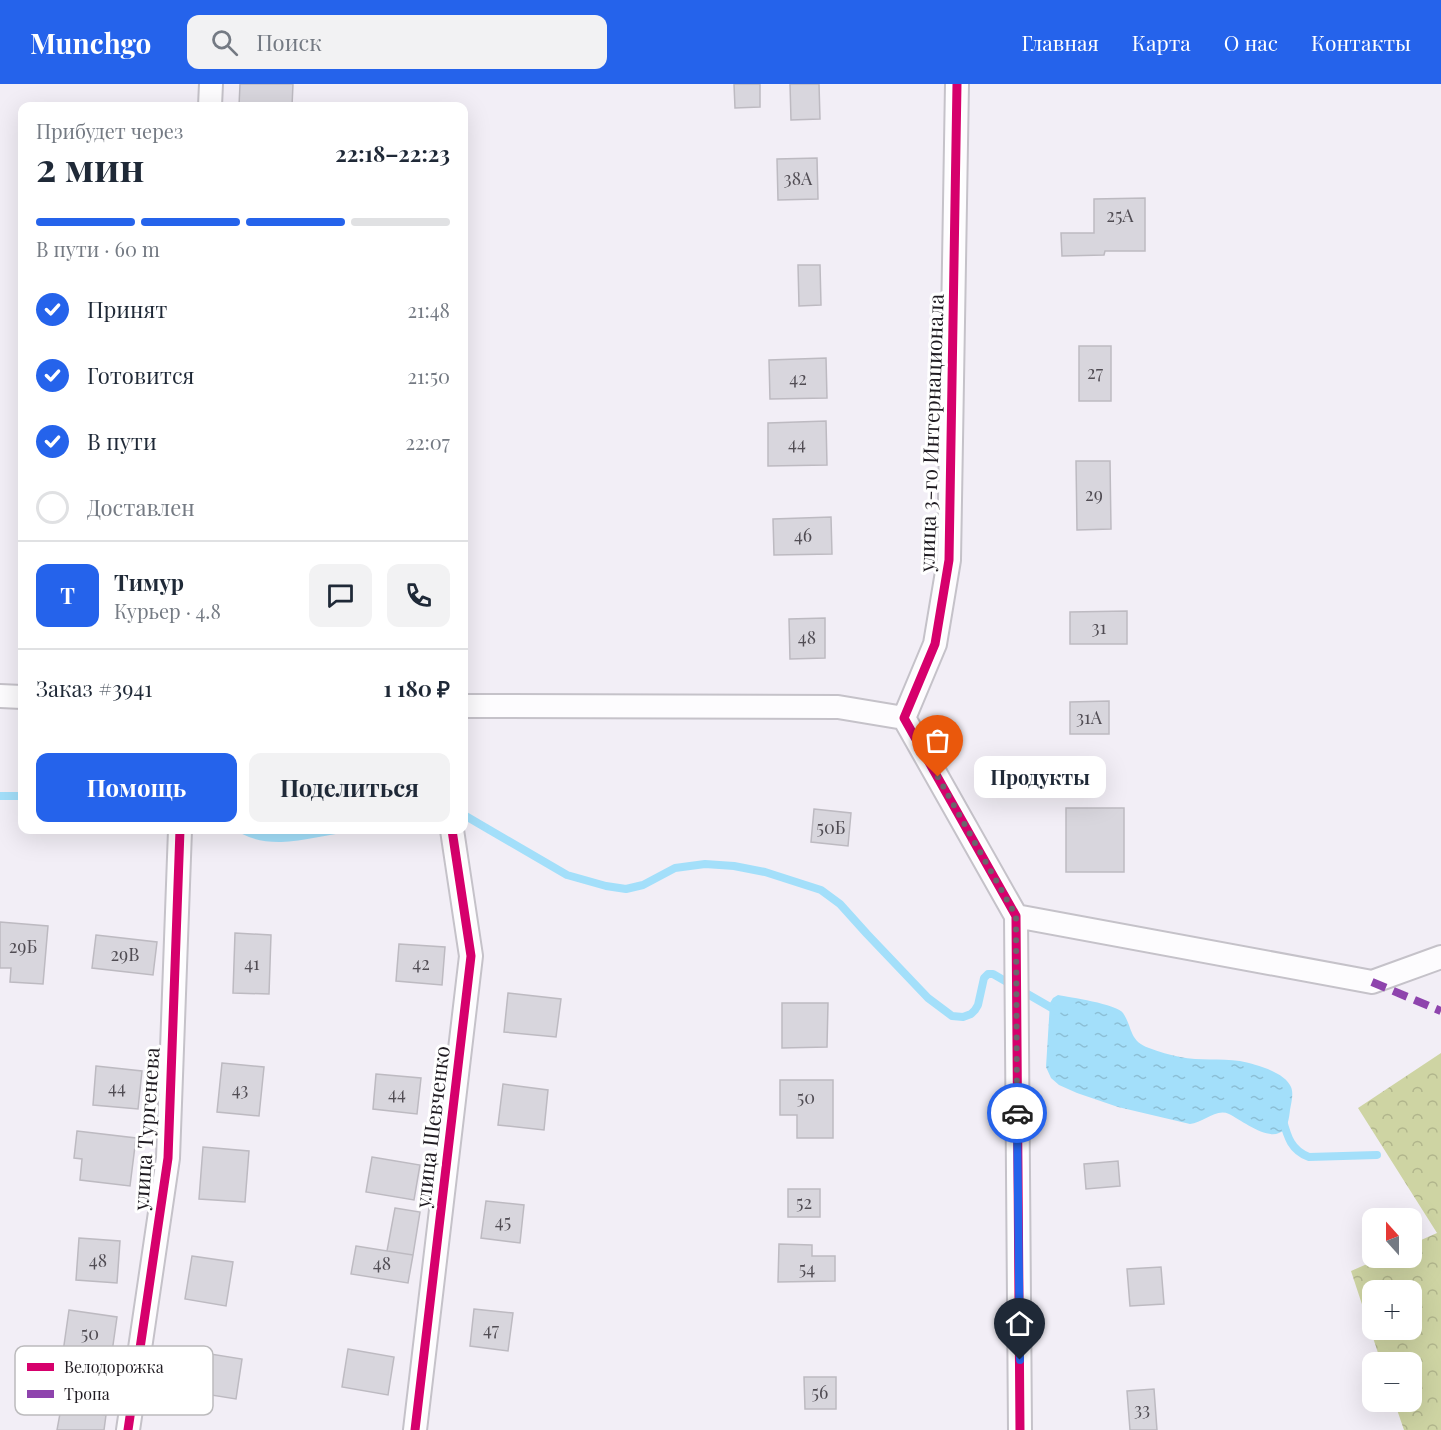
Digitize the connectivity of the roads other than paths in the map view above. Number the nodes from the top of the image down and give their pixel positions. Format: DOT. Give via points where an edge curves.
graph roads {
  1 [pos="211,84"];
  2 [pos="957,84"];
  3 [pos="210,102"];
  4 [pos="0,696"];
  5 [pos="18,697"];
  6 [pos="468,706"];
  7 [pos="904,718"];
  8 [pos="180,834"];
  9 [pos="453,834"];
  10 [pos="1016,916"];
  11 [pos="1441,957"];
  12 [pos="140,1346"];
  13 [pos="130,1415"];
  14 [pos="128,1430"];
  15 [pos="416,1430"];
  16 [pos="1020,1430"];
  1 -- 3 [label="street"];
  2 -- 7 [label="street, улица 3-го Интернационала" via="949,560 935,644"];
  4 -- 5 [label="street"];
  6 -- 7 [label="street" via="838,707"];
  7 -- 10 [label="street"];
  8 -- 12 [label="street, улица Тургенева" via="168,1158"];
  9 -- 15 [label="street, улица Шевченко" via="471,956"];
  10 -- 11 [label="street" via="1372,982"];
  10 -- 16 [label="street"];
  13 -- 14 [label="street, улица Тургенева"];
}
